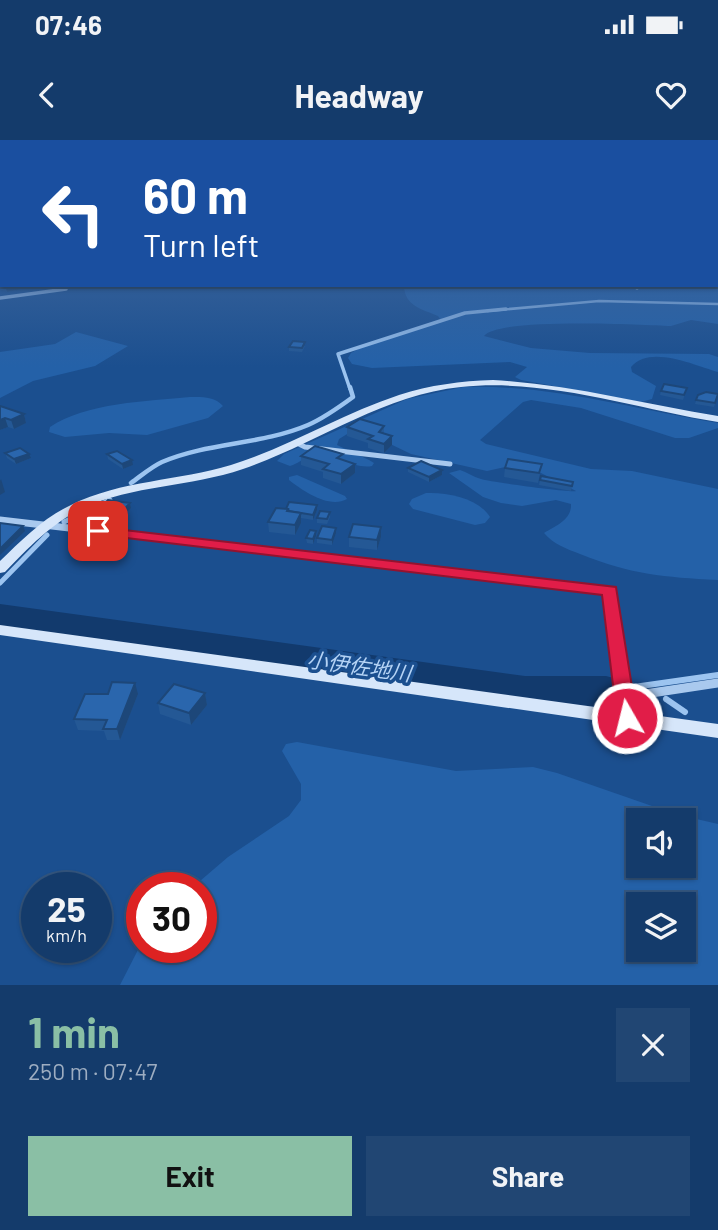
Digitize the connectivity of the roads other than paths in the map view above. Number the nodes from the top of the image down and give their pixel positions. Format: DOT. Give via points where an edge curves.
graph roads {
  1 [pos="65,288"];
  2 [pos="0,298"];
  3 [pos="718,419"];
  4 [pos="297,443"];
  5 [pos="450,464"];
  6 [pos="0,520"];
  7 [pos="44,525"];
  8 [pos="0,569"];
  9 [pos="0,630"];
  10 [pos="718,683"];
  11 [pos="624,696"];
  12 [pos="627,718"];
  13 [pos="718,731"];
  1 -- 2 [label="street"];
  3 -- 4 [label="street" via="552,388 460,384 402,397"];
  4 -- 5 [label="street"];
  4 -- 7 [label="street" via="221,472 99,498"];
  6 -- 7 [label="street"];
  7 -- 8 [label="street"];
  7 -- 11 [label="street" via="610,591"];
  9 -- 12 [label="street"];
  10 -- 11 [label="street"];
  11 -- 12 [label="street"];
  12 -- 13 [label="street"];
}
